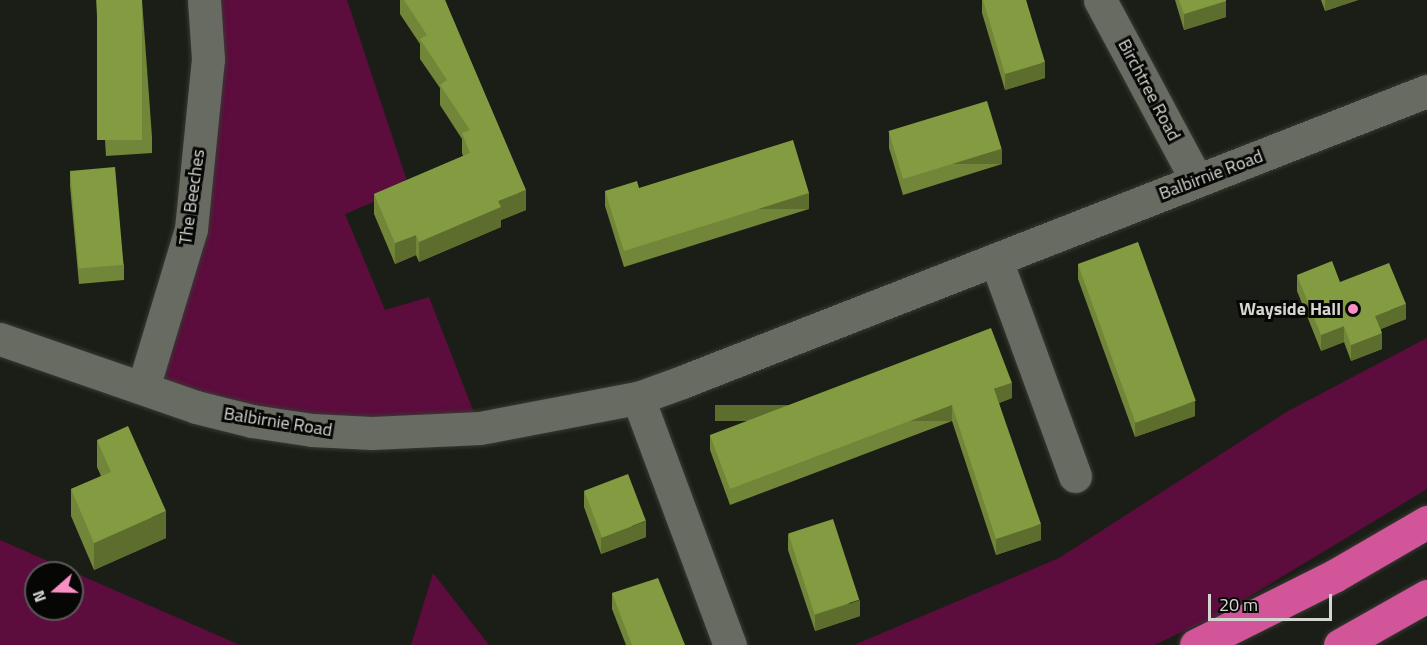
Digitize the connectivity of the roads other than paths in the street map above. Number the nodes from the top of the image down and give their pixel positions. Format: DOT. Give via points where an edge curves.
graph roads {
  1 [pos="204,0"];
  2 [pos="1100,0"];
  3 [pos="1427,91"];
  4 [pos="1197,181"];
  5 [pos="996,260"];
  6 [pos="0,339"];
  7 [pos="143,388"];
  8 [pos="638,398"];
  9 [pos="1075,476"];
  10 [pos="1427,522"];
  11 [pos="1427,596"];
  12 [pos="730,645"];
  13 [pos="1196,645"];
  14 [pos="1340,645"];
  1 -- 7 [label="street, The Beeches" via="208,59 190,229"];
  2 -- 4 [label="street, Birchtree Road"];
  3 -- 4 [label="street, Balbirnie Road"];
  4 -- 5 [label="street, Balbirnie Road"];
  5 -- 8 [label="street, Balbirnie Road"];
  5 -- 9 [label="street"];
  6 -- 7 [label="street, Balbirnie Road"];
  7 -- 8 [label="street, Balbirnie Road" via="195,407 252,421 312,430 372,432 480,428"];
  8 -- 12 [label="street"];
  10 -- 13 [label="highway" via="1334,576"];
  11 -- 14 [label="highway"];
}
